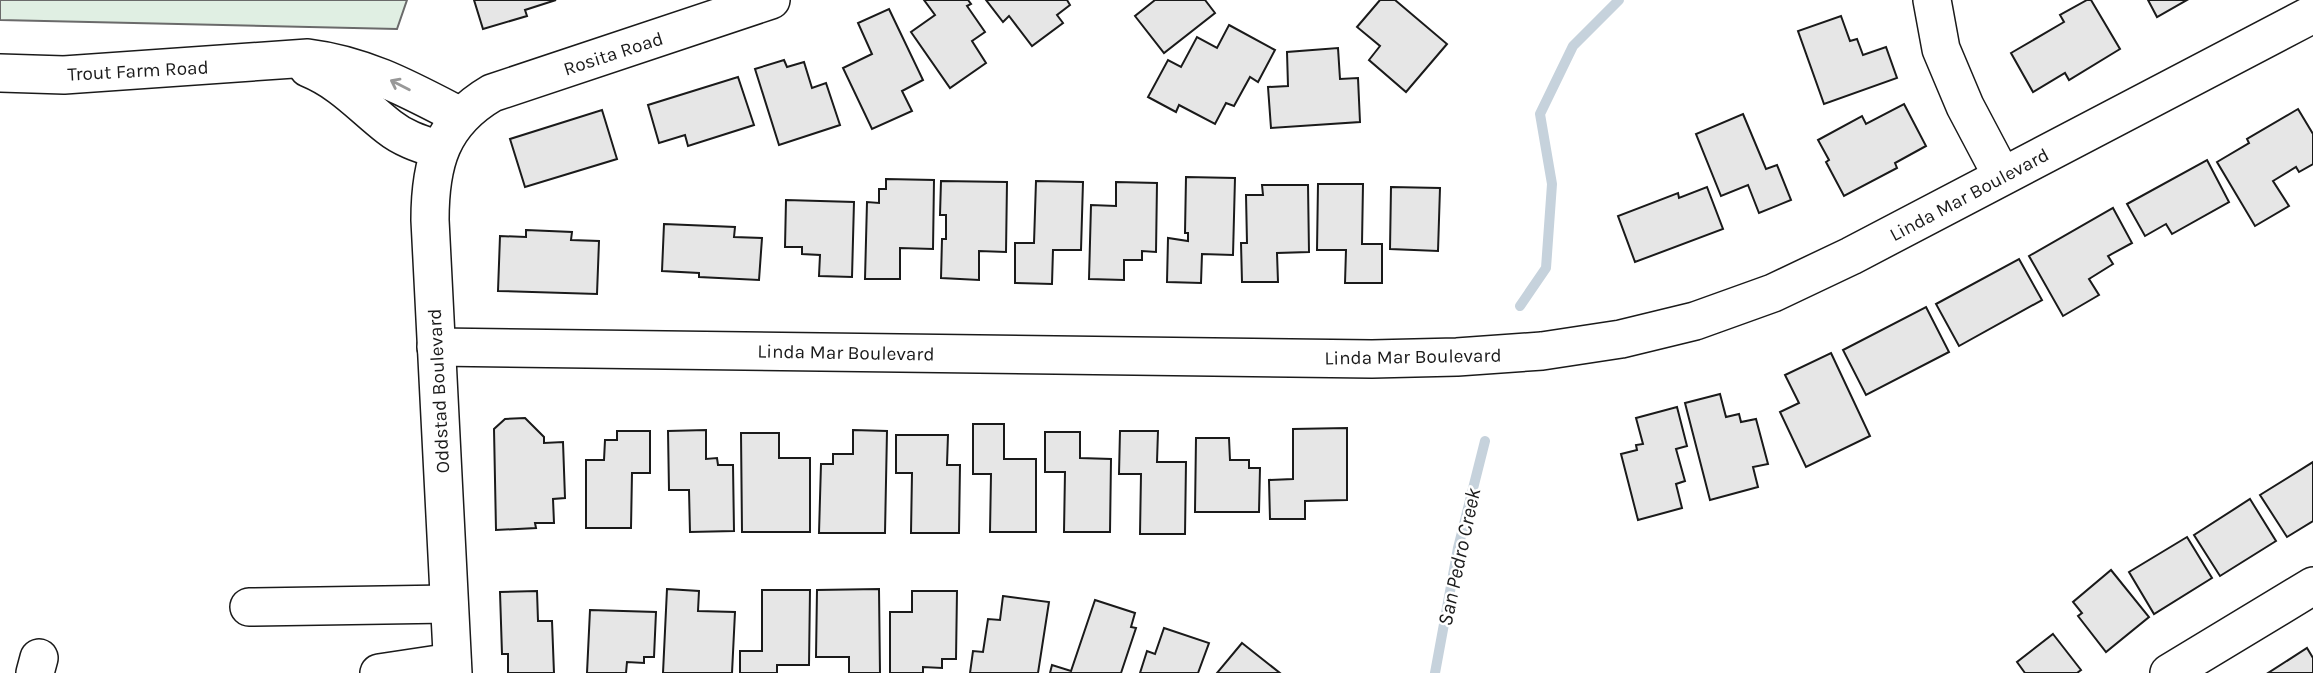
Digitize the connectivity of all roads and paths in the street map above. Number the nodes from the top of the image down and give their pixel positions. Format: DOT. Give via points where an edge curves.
graph roads {
  1 [pos="771,0"];
  2 [pos="1932,0"];
  3 [pos="2313,14"];
  4 [pos="276,62"];
  5 [pos="0,73"];
  6 [pos="460,116"];
  7 [pos="439,150"];
  8 [pos="2002,176"];
  9 [pos="436,347"];
  10 [pos="2313,586"];
  11 [pos="449,604"];
  12 [pos="249,607"];
  13 [pos="452,668"];
  14 [pos="379,673"];
  15 [pos="2169,673"];
  1 -- 6 [label="street, Rosita Road" via="513,85"];
  2 -- 8 [label="street" via="1941,49"];
  3 -- 8 [label="street, Linda Mar Boulevard"];
  4 -- 5 [label="street, Trout Farm Road" via="64,75"];
  6 -- 4 [label="street, Trout Farm Road, one-way" via="366,69 308,58"];
  4 -- 7 [label="street, Trout Farm Road" via="329,76 388,127"];
  6 -- 7 [label="street, Oddstad Boulevard"];
  7 -- 9 [label="street, Oddstad Boulevard" via="430,196"];
  8 -- 9 [label="street, Linda Mar Boulevard" via="1773,293 1695,321 1542,351 1373,359"];
  9 -- 11 [label="street, Oddstad Boulevard"];
  10 -- 15 [label="street"];
  11 -- 12 [label="street"];
  11 -- 13 [label="street, Oddstad Boulevard"];
  13 -- 14 [label="street"];
}
